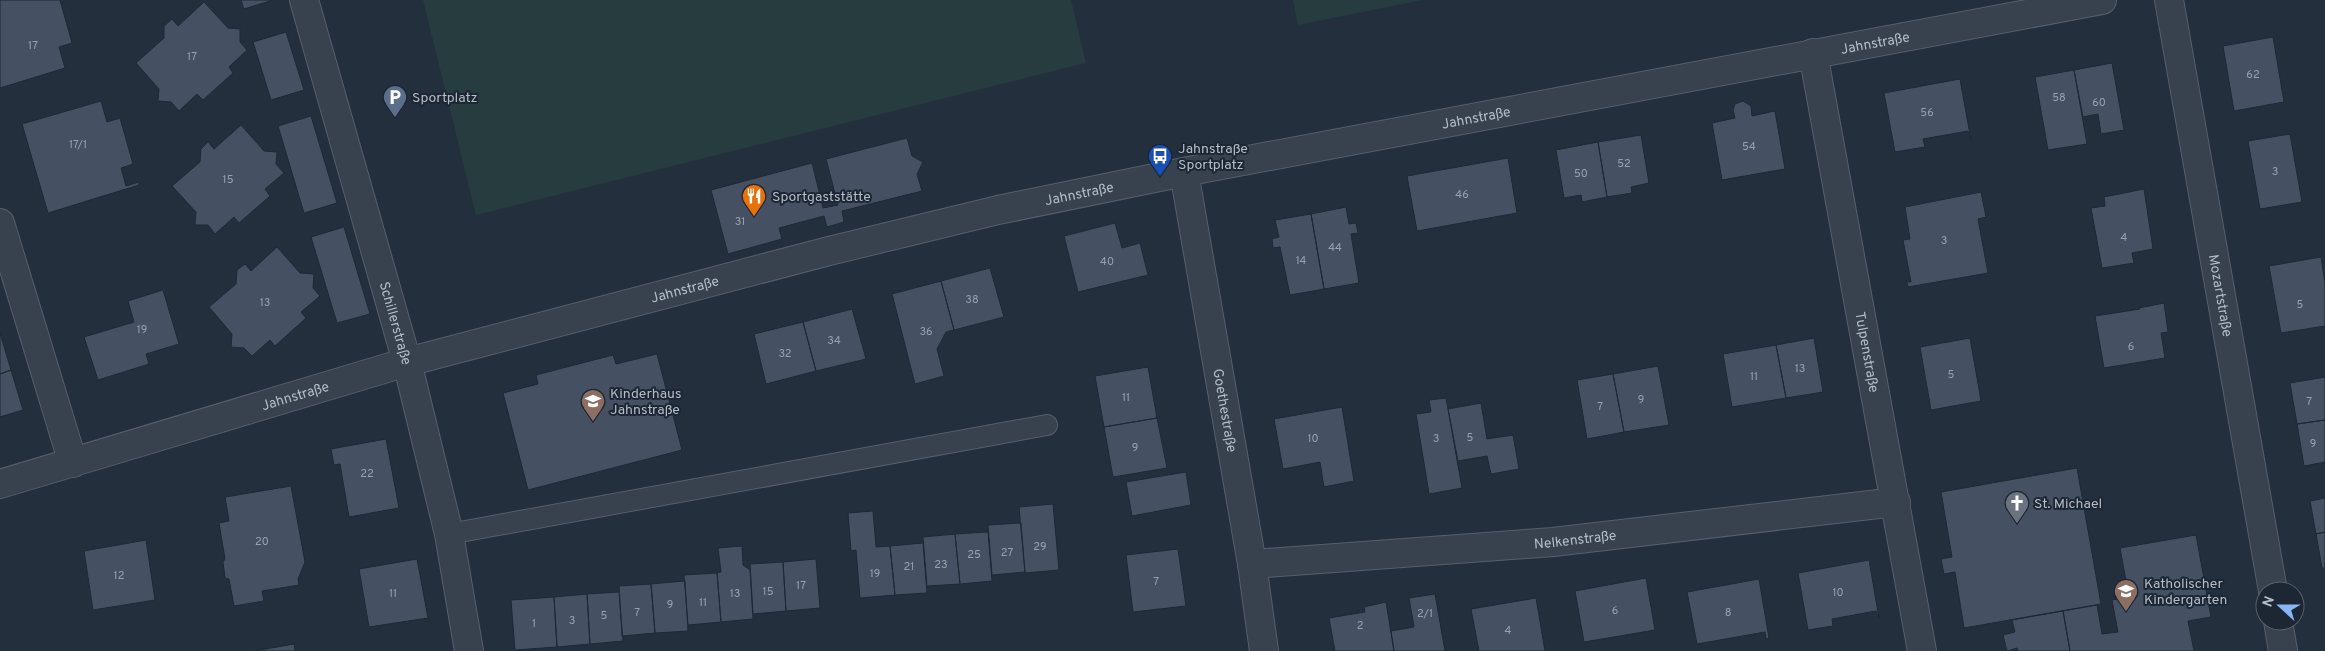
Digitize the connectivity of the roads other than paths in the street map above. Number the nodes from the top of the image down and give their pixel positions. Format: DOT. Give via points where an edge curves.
graph roads {
  1 [pos="304,0"];
  2 [pos="2102,0"];
  3 [pos="2169,0"];
  4 [pos="1813,53"];
  5 [pos="1184,172"];
  6 [pos="0,223"];
  7 [pos="407,362"];
  8 [pos="1047,425"];
  9 [pos="73,463"];
  10 [pos="0,484"];
  11 [pos="1896,502"];
  12 [pos="449,534"];
  13 [pos="1252,564"];
  14 [pos="2271,581"];
  15 [pos="2280,631"];
  16 [pos="469,651"];
  17 [pos="1264,651"];
  18 [pos="1922,651"];
  19 [pos="2284,651"];
  1 -- 7 [label="street, Schillerstraße"];
  2 -- 4 [label="street, Jahnstraße"];
  3 -- 14 [label="street, Mozartstraße"];
  4 -- 5 [label="street, Jahnstraße"];
  4 -- 11 [label="street, Tulpenstraße"];
  5 -- 7 [label="street, Jahnstraße" via="998,210 829,251"];
  5 -- 13 [label="street, Goethestraße"];
  6 -- 9 [label="street"];
  7 -- 9 [label="street, Jahnstraße"];
  7 -- 12 [label="street, Schillerstraße"];
  8 -- 12 [label="lane"];
  9 -- 10 [label="street, Jahnstraße"];
  11 -- 13 [label="street, Nelkenstraße" via="1553,542"];
  11 -- 18 [label="street, Tulpenstraße"];
  12 -- 16 [label="street, Schillerstraße"];
  13 -- 17 [label="street, Goethestraße"];
  15 -- 19 [label="street"];
}
